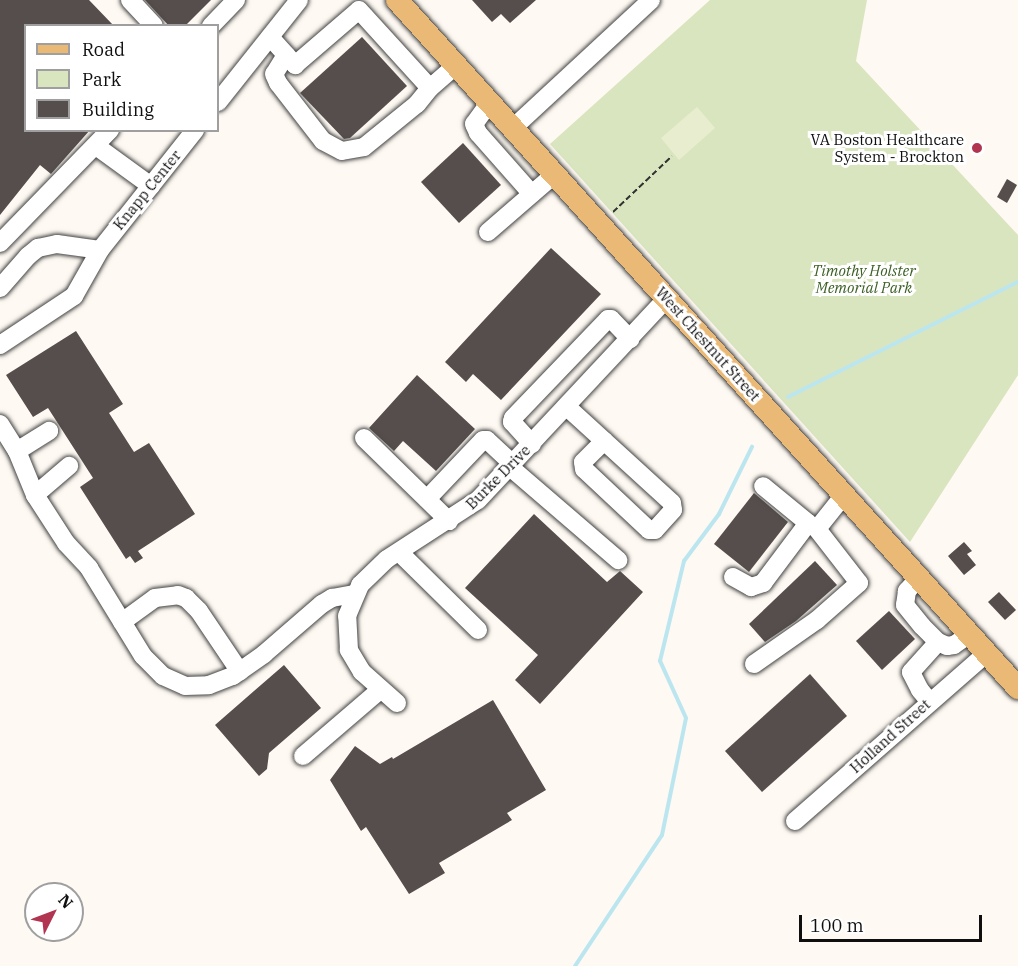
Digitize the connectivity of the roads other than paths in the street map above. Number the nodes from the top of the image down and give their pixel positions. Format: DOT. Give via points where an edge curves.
graph roads {
  1 [pos="130,0"];
  2 [pos="236,0"];
  3 [pos="299,0"];
  4 [pos="397,0"];
  5 [pos="651,0"];
  6 [pos="152,24"];
  7 [pos="213,24"];
  8 [pos="270,37"];
  9 [pos="286,55"];
  10 [pos="456,65"];
  11 [pos="430,88"];
  12 [pos="221,92"];
  13 [pos="490,102"];
  14 [pos="513,128"];
  15 [pos="108,132"];
  16 [pos="193,132"];
  17 [pos="96,146"];
  18 [pos="555,174"];
  19 [pos="151,186"];
  20 [pos="532,194"];
  21 [pos="488,232"];
  22 [pos="0,243"];
  23 [pos="100,250"];
  24 [pos="0,288"];
  25 [pos="667,298"];
  26 [pos="630,339"];
  27 [pos="0,345"];
  28 [pos="567,407"];
  29 [pos="0,424"];
  30 [pos="49,430"];
  31 [pos="364,438"];
  32 [pos="604,441"];
  33 [pos="532,444"];
  34 [pos="17,451"];
  35 [pos="69,466"];
  36 [pos="512,466"];
  37 [pos="763,486"];
  38 [pos="35,495"];
  39 [pos="844,495"];
  40 [pos="427,499"];
  41 [pos="449,521"];
  42 [pos="812,526"];
  43 [pos="399,552"];
  44 [pos="618,560"];
  45 [pos="733,577"];
  46 [pos="919,578"];
  47 [pos="354,594"];
  48 [pos="122,622"];
  49 [pos="478,630"];
  50 [pos="970,634"];
  51 [pos="938,642"];
  52 [pos="987,653"];
  53 [pos="754,664"];
  54 [pos="240,672"];
  55 [pos="1018,688"];
  56 [pos="380,690"];
  57 [pos="929,702"];
  58 [pos="397,704"];
  59 [pos="303,756"];
  60 [pos="795,821"];
  1 -- 6 [label="street"];
  2 -- 7 [label="street"];
  3 -- 8 [label="street"];
  4 -- 10 [label="main road, West Chestnut Street"];
  5 -- 14 [label="street"];
  8 -- 9 [label="street"];
  8 -- 12 [label="street"];
  9 -- 11 [label="street" via="295,65 359,10"];
  9 -- 11 [label="street" via="274,74 278,83 323,141 342,151 364,147 417,104"];
  10 -- 11 [label="street"];
  10 -- 13 [label="main road, West Chestnut Street"];
  13 -- 14 [label="main road, West Chestnut Street"];
  13 -- 20 [label="street" via="474,124 478,133"];
  14 -- 18 [label="main road, West Chestnut Street"];
  15 -- 17 [label="street"];
  16 -- 19 [label="street, Knapp Center"];
  17 -- 19 [label="street"];
  17 -- 22 [label="street"];
  18 -- 20 [label="street"];
  18 -- 25 [label="main road, West Chestnut Street"];
  19 -- 23 [label="street, Knapp Center"];
  20 -- 21 [label="street"];
  23 -- 24 [label="street" via="57,244 38,248"];
  23 -- 27 [label="street, Knapp Center" via="74,296"];
  25 -- 26 [label="street, Burke Drive"];
  25 -- 39 [label="main road, West Chestnut Street"];
  26 -- 28 [label="street, Burke Drive"];
  26 -- 33 [label="street" via="608,319 513,418 512,422"];
  28 -- 32 [label="street"];
  28 -- 33 [label="street, Burke Drive"];
  29 -- 34 [label="street"];
  30 -- 34 [label="street"];
  31 -- 40 [label="street"];
  32 -- 32 [label="street" via="672,503 673,510 655,530 649,530 584,468 583,462"];
  33 -- 36 [label="street, Burke Drive"];
  34 -- 38 [label="street"];
  35 -- 38 [label="street"];
  36 -- 40 [label="street" via="483,440"];
  36 -- 41 [label="street, Burke Drive" via="478,500"];
  36 -- 44 [label="street"];
  37 -- 42 [label="street"];
  38 -- 48 [label="street" via="66,543 89,568"];
  39 -- 42 [label="street"];
  39 -- 46 [label="main road, West Chestnut Street"];
  40 -- 41 [label="street"];
  41 -- 43 [label="street, Burke Drive"];
  42 -- 45 [label="street" via="763,583 751,586"];
  42 -- 53 [label="street" via="859,583 817,620"];
  43 -- 47 [label="street, Burke Drive" via="375,568"];
  43 -- 49 [label="street"];
  46 -- 50 [label="main road, West Chestnut Street"];
  46 -- 51 [label="street" via="907,591 905,605"];
  47 -- 54 [label="street" via="322,604"];
  47 -- 56 [label="street, Burke Drive" via="346,627 350,650 362,672"];
  48 -- 54 [label="street" via="154,669 174,683 209,685"];
  48 -- 54 [label="street" via="155,598 186,598"];
  50 -- 51 [label="street" via="954,645"];
  50 -- 52 [label="main road, West Chestnut Street"];
  51 -- 57 [label="street" via="911,672"];
  52 -- 55 [label="main road, West Chestnut Street"];
  52 -- 57 [label="street, Holland Street"];
  56 -- 58 [label="street, Burke Drive"];
  56 -- 59 [label="street"];
  57 -- 60 [label="street, Holland Street"];
}
